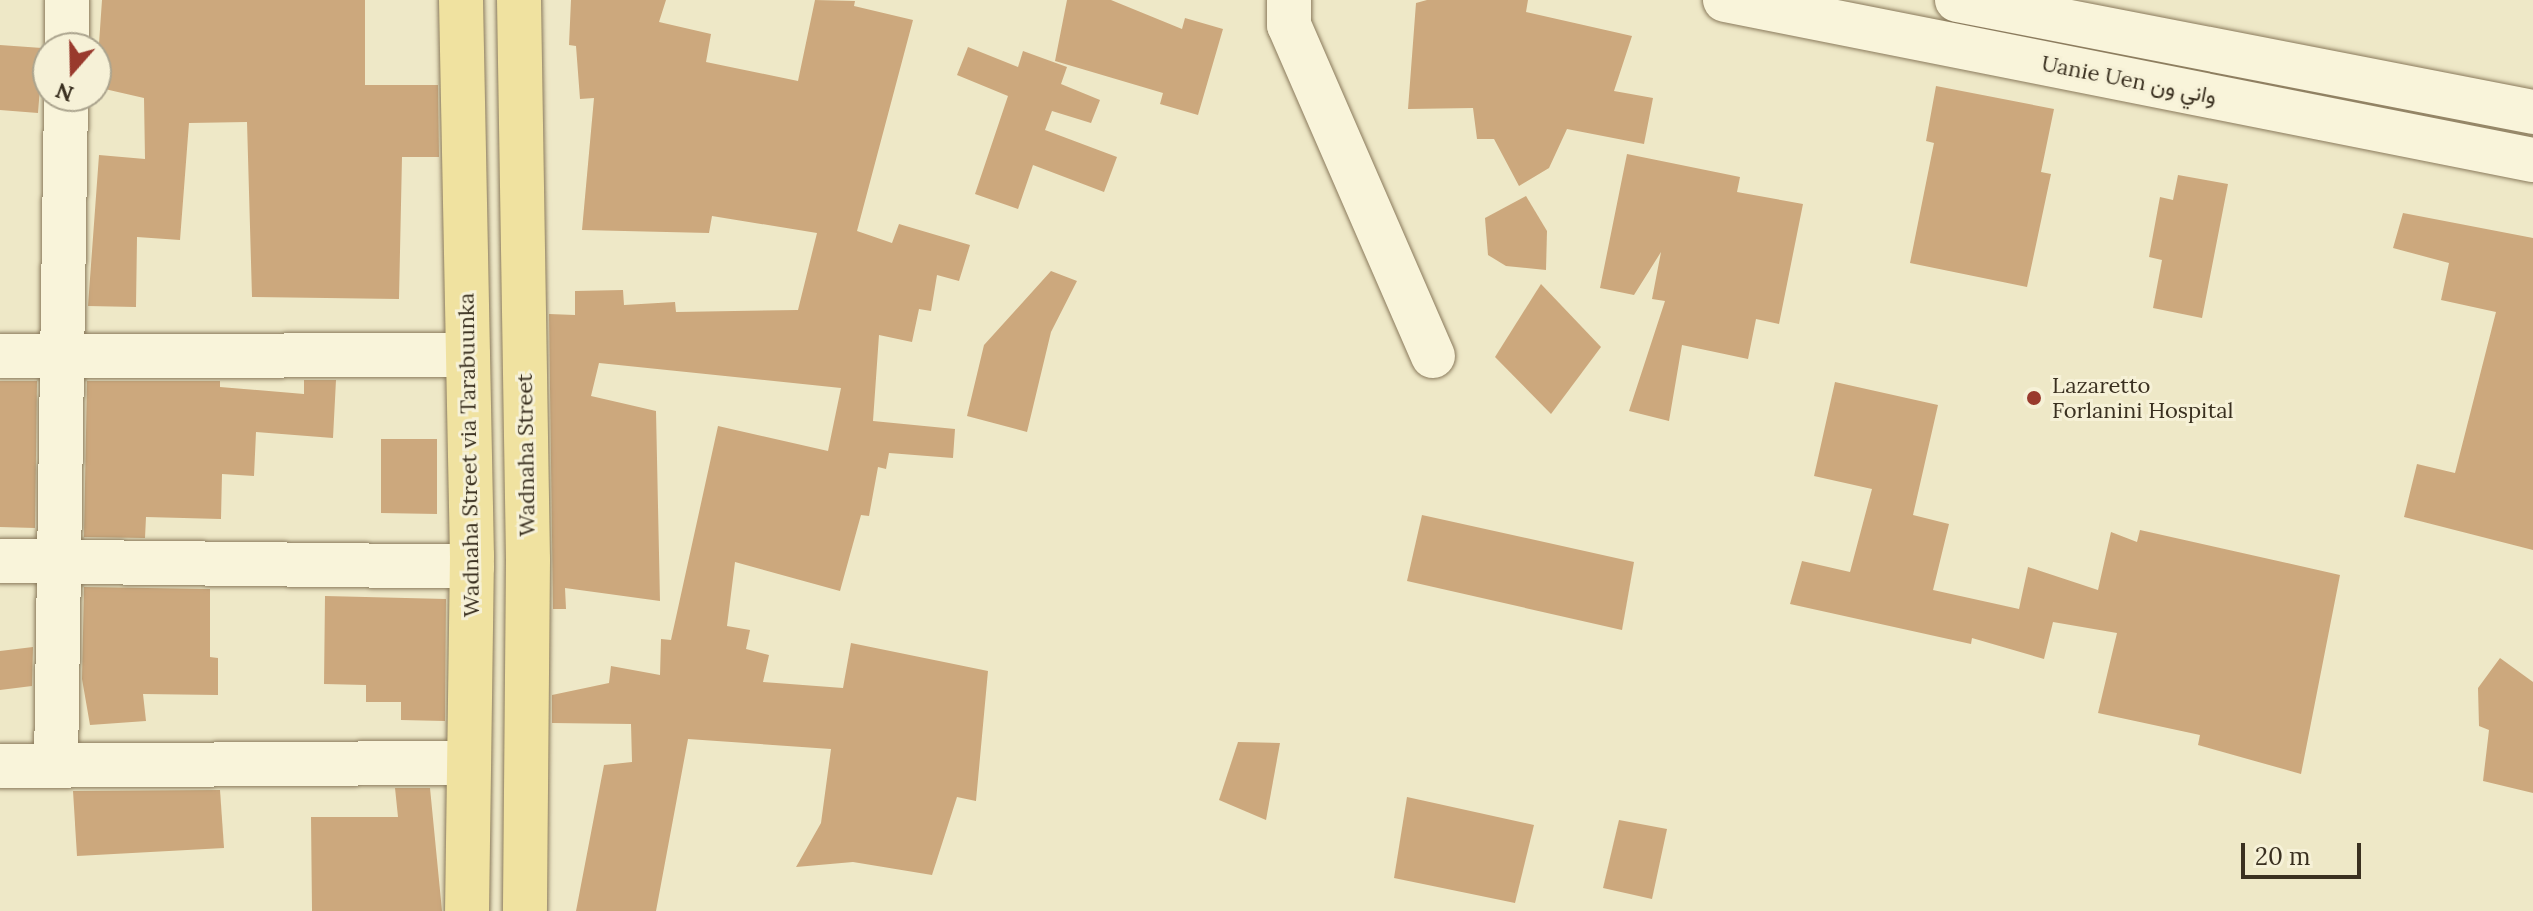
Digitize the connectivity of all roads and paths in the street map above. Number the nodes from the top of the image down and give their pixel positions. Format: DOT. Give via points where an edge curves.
graph roads {
  1 [pos="67,0"];
  2 [pos="461,0"];
  3 [pos="519,0"];
  4 [pos="1289,0"];
  5 [pos="1727,0"];
  6 [pos="1957,0"];
  7 [pos="67,32"];
  8 [pos="2282,63"];
  9 [pos="2280,110"];
  10 [pos="66,112"];
  11 [pos="2533,112"];
  12 [pos="2533,160"];
  13 [pos="468,355"];
  14 [pos="0,356"];
  15 [pos="62,356"];
  16 [pos="1433,356"];
  17 [pos="0,561"];
  18 [pos="59,562"];
  19 [pos="472,567"];
  20 [pos="468,763"];
  21 [pos="56,765"];
  22 [pos="0,766"];
  23 [pos="467,911"];
  24 [pos="525,911"];
  1 -- 7 [label="street"];
  2 -- 13 [label="main road, Wadnaha Street via Tarabuunka"];
  3 -- 24 [label="main road, Wadnaha Street" via="528,560"];
  4 -- 16 [label="street" via="1289,25"];
  5 -- 9 [label="street, Uanie Uen واني ون"];
  6 -- 8 [label="street, Uanie Uen واني ون"];
  8 -- 9 [label="street"];
  8 -- 11 [label="street, Uanie Uen واني ون"];
  9 -- 12 [label="street, Uanie Uen واني ون"];
  10 -- 15 [label="street"];
  13 -- 15 [label="street"];
  13 -- 19 [label="main road, Wadnaha Street via Tarabuunka"];
  14 -- 15 [label="street"];
  15 -- 18 [label="street"];
  17 -- 18 [label="street"];
  18 -- 19 [label="street"];
  18 -- 21 [label="street"];
  19 -- 20 [label="main road, Wadnaha Street via Tarabuunka"];
  20 -- 21 [label="street"];
  20 -- 23 [label="main road, Wadnaha Street via Tarabuunka"];
  21 -- 22 [label="street"];
}
